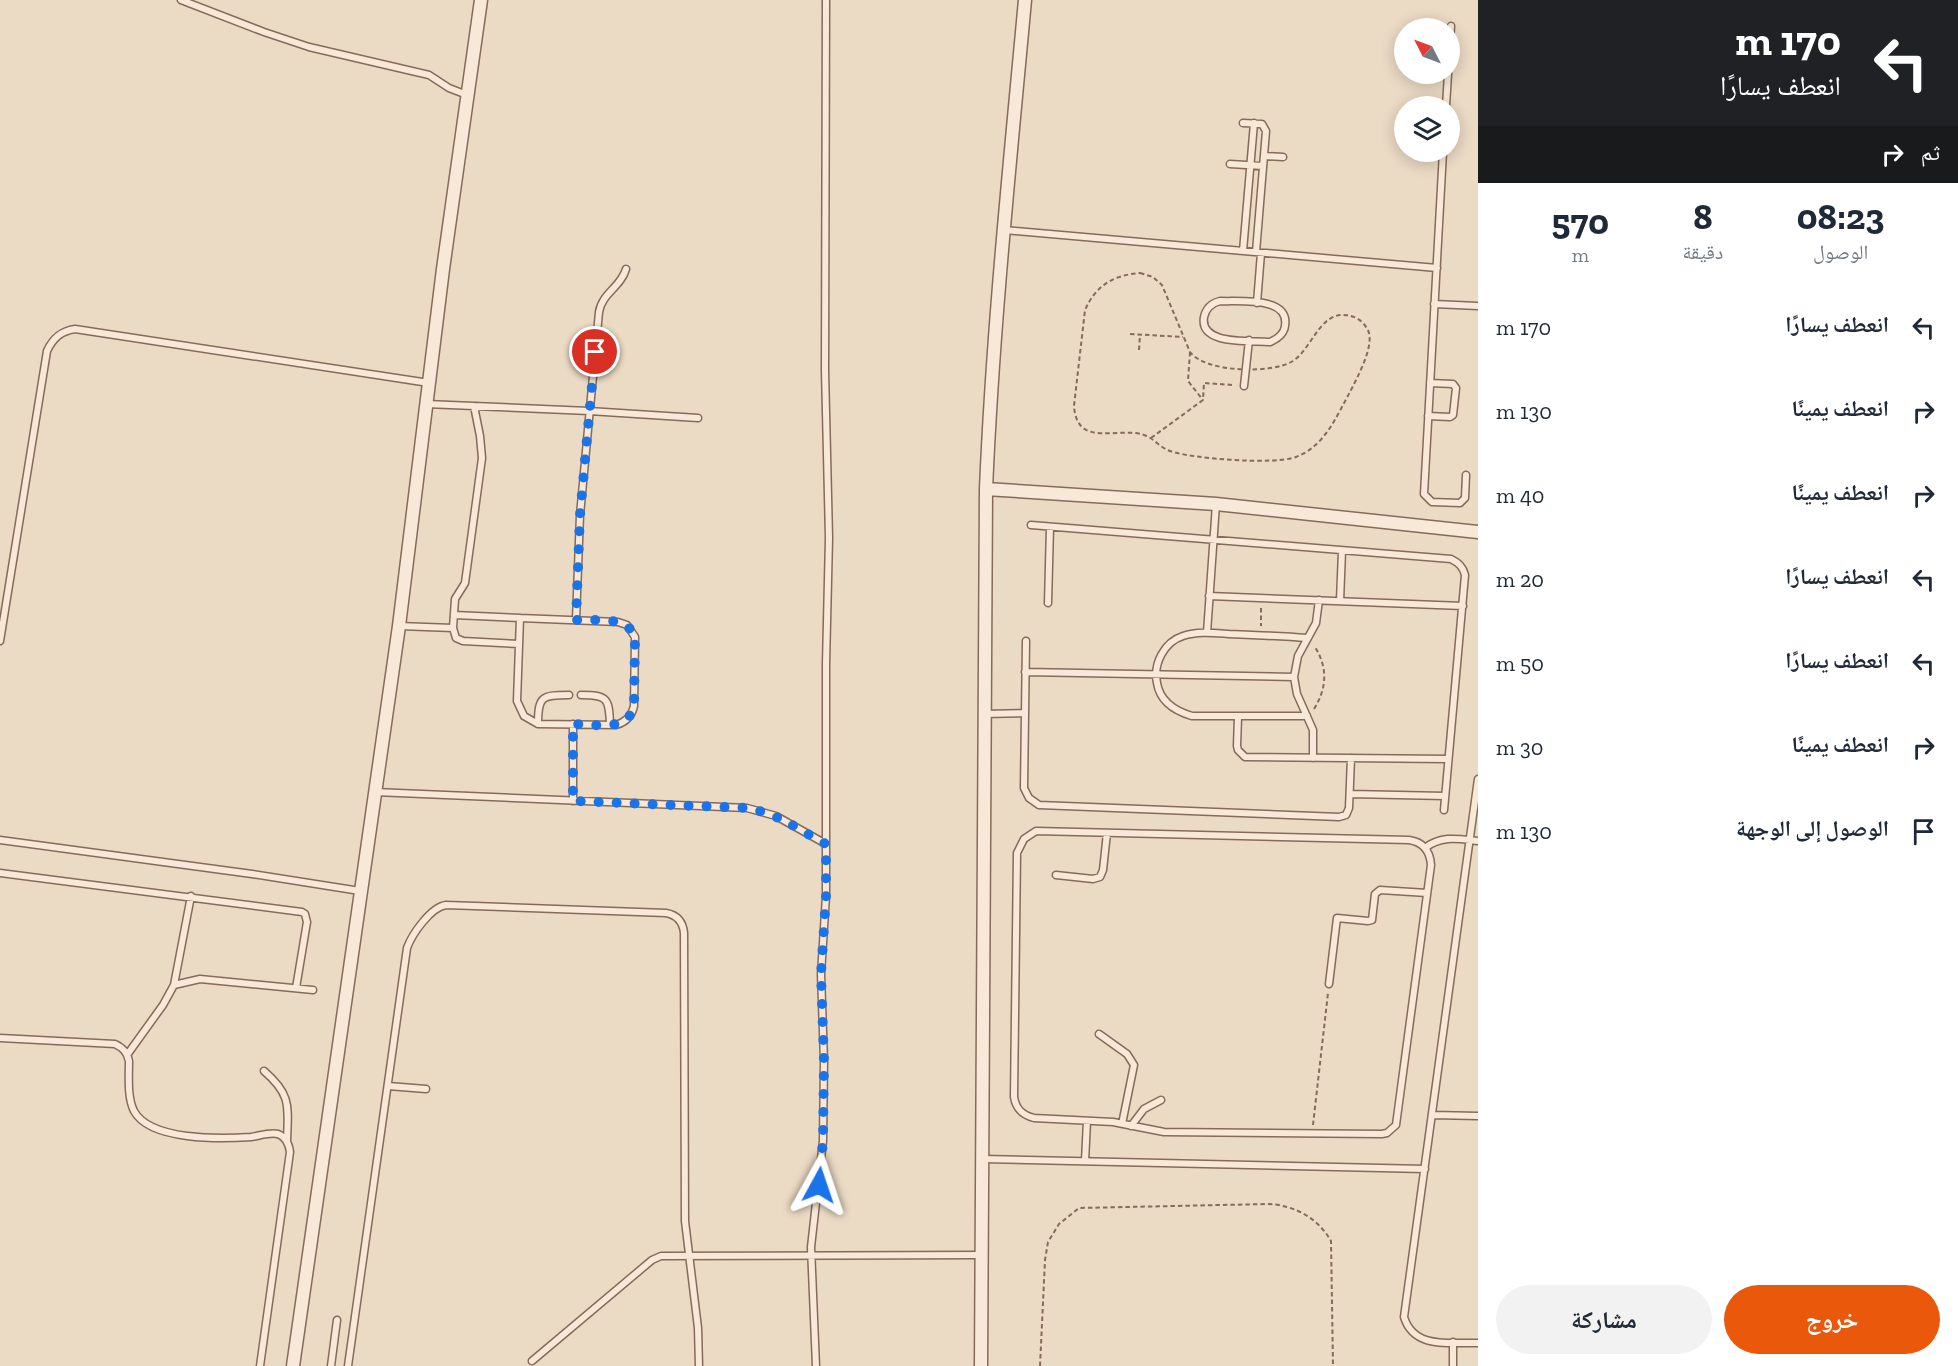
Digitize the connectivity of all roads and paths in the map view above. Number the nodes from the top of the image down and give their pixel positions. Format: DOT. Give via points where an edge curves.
graph roads {
  1 [pos="181,0"];
  2 [pos="481,0"];
  3 [pos="826,0"];
  4 [pos="1025,0"];
  5 [pos="468,95"];
  6 [pos="1243,123"];
  7 [pos="1254,123"];
  8 [pos="1264,156"];
  9 [pos="1282,157"];
  10 [pos="1442,162"];
  11 [pos="1230,164"];
  12 [pos="1250,165"];
  13 [pos="1263,166"];
  14 [pos="1003,230"];
  15 [pos="1243,251"];
  16 [pos="1258,253"];
  17 [pos="1437,268"];
  18 [pos="626,269"];
  19 [pos="1257,303"];
  20 [pos="1434,304"];
  21 [pos="1478,306"];
  22 [pos="1130,334"];
  23 [pos="1140,335"];
  24 [pos="1183,337"];
  25 [pos="1249,340"];
  26 [pos="1139,350"];
  27 [pos="1190,352"];
  28 [pos="1246,369"];
  29 [pos="429,383"];
  30 [pos="1430,383"];
  31 [pos="1244,386"];
  32 [pos="1203,400"];
  33 [pos="426,404"];
  34 [pos="474,406"];
  35 [pos="589,411"];
  36 [pos="1428,416"];
  37 [pos="699,418"];
  38 [pos="1151,438"];
  39 [pos="1466,475"];
  40 [pos="986,489"];
  41 [pos="1216,504"];
  42 [pos="1032,525"];
  43 [pos="1050,527"];
  44 [pos="1478,532"];
  45 [pos="1213,541"];
  46 [pos="1342,551"];
  47 [pos="1209,596"];
  48 [pos="1261,598"];
  49 [pos="1319,600"];
  50 [pos="1340,601"];
  51 [pos="1048,603"];
  52 [pos="1463,606"];
  53 [pos="454,615"];
  54 [pos="520,618"];
  55 [pos="576,620"];
  56 [pos="399,626"];
  57 [pos="453,628"];
  58 [pos="1207,633"];
  59 [pos="1261,635"];
  60 [pos="1307,638"];
  61 [pos="0,641"];
  62 [pos="1026,641"];
  63 [pos="519,644"];
  64 [pos="1315,646"];
  65 [pos="1025,672"];
  66 [pos="1156,675"];
  67 [pos="1294,677"];
  68 [pos="569,695"];
  69 [pos="581,695"];
  70 [pos="1315,708"];
  71 [pos="1025,713"];
  72 [pos="983,714"];
  73 [pos="1308,716"];
  74 [pos="1238,717"];
  75 [pos="538,724"];
  76 [pos="573,724"];
  77 [pos="610,724"];
  78 [pos="1313,758"];
  79 [pos="1351,759"];
  80 [pos="1448,759"];
  81 [pos="1478,779"];
  82 [pos="374,792"];
  83 [pos="1350,794"];
  84 [pos="1445,796"];
  85 [pos="573,801"];
  86 [pos="1444,810"];
  87 [pos="1107,833"];
  88 [pos="0,840"];
  89 [pos="1470,840"];
  90 [pos="1478,840"];
  91 [pos="826,844"];
  92 [pos="1425,848"];
  93 [pos="0,873"];
  94 [pos="1056,875"];
  95 [pos="360,891"];
  96 [pos="1427,892"];
  97 [pos="191,896"];
  98 [pos="1329,984"];
  99 [pos="174,985"];
  100 [pos="296,988"];
  101 [pos="313,990"];
  102 [pos="1100,1034"];
  103 [pos="0,1038"];
  104 [pos="127,1055"];
  105 [pos="264,1071"];
  106 [pos="388,1086"];
  107 [pos="426,1089"];
  108 [pos="1161,1100"];
  109 [pos="1433,1115"];
  110 [pos="1478,1116"];
  111 [pos="1086,1120"];
  112 [pos="1122,1124"];
  113 [pos="1131,1126"];
  114 [pos="1312,1134"];
  115 [pos="287,1141"];
  116 [pos="983,1159"];
  117 [pos="1085,1161"];
  118 [pos="1425,1169"];
  119 [pos="981,1255"];
  120 [pos="689,1256"];
  121 [pos="812,1256"];
  122 [pos="337,1320"];
  123 [pos="1454,1342"];
  124 [pos="1478,1343"];
  125 [pos="532,1361"];
  126 [pos="260,1366"];
  127 [pos="293,1366"];
  128 [pos="331,1366"];
  129 [pos="348,1366"];
  130 [pos="699,1366"];
  131 [pos="816,1366"];
  132 [pos="981,1366"];
  133 [pos="1040,1366"];
  134 [pos="1333,1366"];
  135 [pos="1453,1366"];
  1 -- 5 [label="lane" via="309,47 421,73"];
  2 -- 5 [label="street"];
  3 -- 91 [label="lane"];
  4 -- 14 [label="street"];
  5 -- 29 [label="street"];
  6 -- 7 [label="lane"];
  7 -- 8 [label="lane" via="1265,128"];
  7 -- 12 [label="lane"];
  8 -- 9 [label="lane"];
  8 -- 13 [label="lane"];
  10 -- 17 [label="lane"];
  11 -- 12 [label="lane"];
  12 -- 13 [label="lane"];
  12 -- 15 [label="lane"];
  13 -- 16 [label="lane"];
  14 -- 15 [label="lane"];
  14 -- 40 [label="street"];
  15 -- 16 [label="lane"];
  16 -- 17 [label="lane"];
  16 -- 19 [label="lane"];
  17 -- 20 [label="lane"];
  18 -- 35 [label="lane" via="600,306"];
  19 -- 25 [label="lane" via="1278,307 1286,324 1270,342"];
  19 -- 25 [label="lane" via="1220,300 1209,307 1204,319 1208,331 1218,339"];
  20 -- 21 [label="lane"];
  20 -- 30 [label="lane"];
  22 -- 23 [label="path"];
  23 -- 24 [label="path"];
  23 -- 26 [label="path"];
  24 -- 27 [label="path"];
  24 -- 38 [label="path" via="1162,285 1147,274 1109,280 1092,296 1085,310 1074,406 1077,419 1092,432 1138,433"];
  25 -- 28 [label="lane"];
  27 -- 28 [label="path" via="1208,364"];
  27 -- 32 [label="path" via="1188,381"];
  28 -- 31 [label="lane"];
  28 -- 38 [label="path" via="1271,369 1293,360 1306,349 1324,322 1335,316 1357,319 1369,333 1360,371 1329,430 1316,445 1297,457 1208,458 1170,451"];
  29 -- 33 [label="street"];
  29 -- 61 [label="lane" via="75,328 61,333 47,351"];
  30 -- 36 [label="lane"];
  30 -- 36 [label="lane" via="1452,384 1456,388 1452,416"];
  31 -- 32 [label="path" via="1204,383"];
  32 -- 38 [label="path"];
  33 -- 34 [label="lane"];
  33 -- 56 [label="street"];
  34 -- 35 [label="lane"];
  34 -- 53 [label="lane" via="481,470 465,583 456,597"];
  35 -- 37 [label="lane"];
  35 -- 55 [label="lane"];
  36 -- 39 [label="lane" via="1426,498 1432,502 1460,503 1465,498"];
  40 -- 41 [label="street"];
  40 -- 72 [label="street"];
  41 -- 44 [label="street"];
  41 -- 45 [label="lane"];
  42 -- 43 [label="lane"];
  43 -- 45 [label="lane"];
  43 -- 51 [label="lane"];
  45 -- 46 [label="lane"];
  45 -- 47 [label="lane"];
  46 -- 50 [label="lane"];
  46 -- 52 [label="lane" via="1456,561 1465,575"];
  47 -- 48 [label="lane"];
  47 -- 58 [label="lane"];
  48 -- 49 [label="lane"];
  48 -- 59 [label="path"];
  49 -- 50 [label="lane"];
  49 -- 60 [label="lane" via="1316,622"];
  50 -- 52 [label="lane"];
  52 -- 80 [label="lane"];
  53 -- 54 [label="lane"];
  53 -- 57 [label="lane"];
  54 -- 55 [label="lane"];
  54 -- 63 [label="lane"];
  55 -- 77 [label="lane" via="623,623 635,637 633,711 622,723"];
  56 -- 57 [label="lane"];
  56 -- 82 [label="street"];
  57 -- 63 [label="lane" via="456,638 463,641"];
  58 -- 59 [label="lane"];
  58 -- 66 [label="lane" via="1181,636 1171,643 1160,657"];
  59 -- 60 [label="lane"];
  60 -- 67 [label="lane"];
  62 -- 65 [label="lane"];
  63 -- 75 [label="lane" via="519,706 524,716"];
  64 -- 70 [label="path" via="1325,677"];
  65 -- 66 [label="lane"];
  65 -- 71 [label="lane"];
  66 -- 67 [label="lane"];
  66 -- 74 [label="lane" via="1162,697 1180,712"];
  67 -- 73 [label="lane"];
  68 -- 75 [label="lane" via="542,699"];
  69 -- 77 [label="lane" via="605,699"];
  71 -- 72 [label="lane"];
  71 -- 83 [label="lane" via="1024,788 1039,805 1339,817 1348,812"];
  72 -- 116 [label="street"];
  73 -- 74 [label="lane"];
  73 -- 78 [label="lane" via="1313,730"];
  74 -- 78 [label="lane" via="1237,746 1245,757"];
  75 -- 76 [label="lane"];
  76 -- 77 [label="lane"];
  76 -- 85 [label="lane"];
  78 -- 79 [label="lane"];
  79 -- 80 [label="lane"];
  79 -- 83 [label="lane"];
  80 -- 84 [label="lane"];
  81 -- 89 [label="lane"];
  82 -- 85 [label="lane"];
  82 -- 95 [label="street"];
  83 -- 84 [label="lane"];
  84 -- 86 [label="lane"];
  85 -- 91 [label="lane" via="747,808 789,822"];
  87 -- 92 [label="lane" via="1409,840"];
  87 -- 94 [label="lane" via="1100,877"];
  87 -- 111 [label="lane" via="1036,831 1024,839 1017,853 1015,1101 1029,1117"];
  88 -- 95 [label="lane"];
  89 -- 90 [label="lane"];
  89 -- 92 [label="lane" via="1444,838"];
  89 -- 109 [label="lane"];
  91 -- 121 [label="lane" via="821,974 823,1141"];
  92 -- 96 [label="lane" via="1430,859"];
  93 -- 97 [label="lane"];
  95 -- 127 [label="street"];
  96 -- 98 [label="lane" via="1380,890 1372,920 1337,918"];
  96 -- 114 [label="lane" via="1396,1125 1382,1134"];
  97 -- 99 [label="lane"];
  97 -- 100 [label="lane" via="298,910 305,915 308,922"];
  98 -- 114 [label="path"];
  99 -- 100 [label="lane" via="200,979"];
  99 -- 104 [label="lane"];
  100 -- 101 [label="lane"];
  102 -- 112 [label="lane" via="1127,1054 1134,1065"];
  103 -- 104 [label="lane" via="116,1044"];
  104 -- 115 [label="lane" via="132,1106 148,1125 208,1137 272,1133"];
  105 -- 115 [label="lane" via="286,1097"];
  106 -- 107 [label="lane"];
  106 -- 120 [label="lane" via="406,948 413,934 438,907 671,914 682,924 684,933 685,1221"];
  106 -- 129 [label="lane"];
  108 -- 113 [label="lane" via="1139,1113"];
  109 -- 110 [label="lane"];
  109 -- 118 [label="lane"];
  111 -- 112 [label="lane"];
  111 -- 117 [label="lane"];
  112 -- 113 [label="lane"];
  113 -- 114 [label="lane" via="1164,1132"];
  115 -- 126 [label="lane" via="290,1152"];
  116 -- 117 [label="lane"];
  116 -- 119 [label="street"];
  117 -- 118 [label="lane"];
  118 -- 123 [label="lane" via="1404,1317 1419,1338"];
  119 -- 121 [label="lane"];
  119 -- 132 [label="street"];
  120 -- 121 [label="lane"];
  120 -- 125 [label="lane" via="666,1255 652,1260"];
  120 -- 130 [label="lane"];
  121 -- 131 [label="lane"];
  122 -- 128 [label="lane"];
  123 -- 124 [label="lane"];
  123 -- 135 [label="lane"];
  133 -- 134 [label="path" via="1046,1252 1053,1232 1072,1212 1079,1208 1268,1204 1308,1216 1331,1241"];
}
